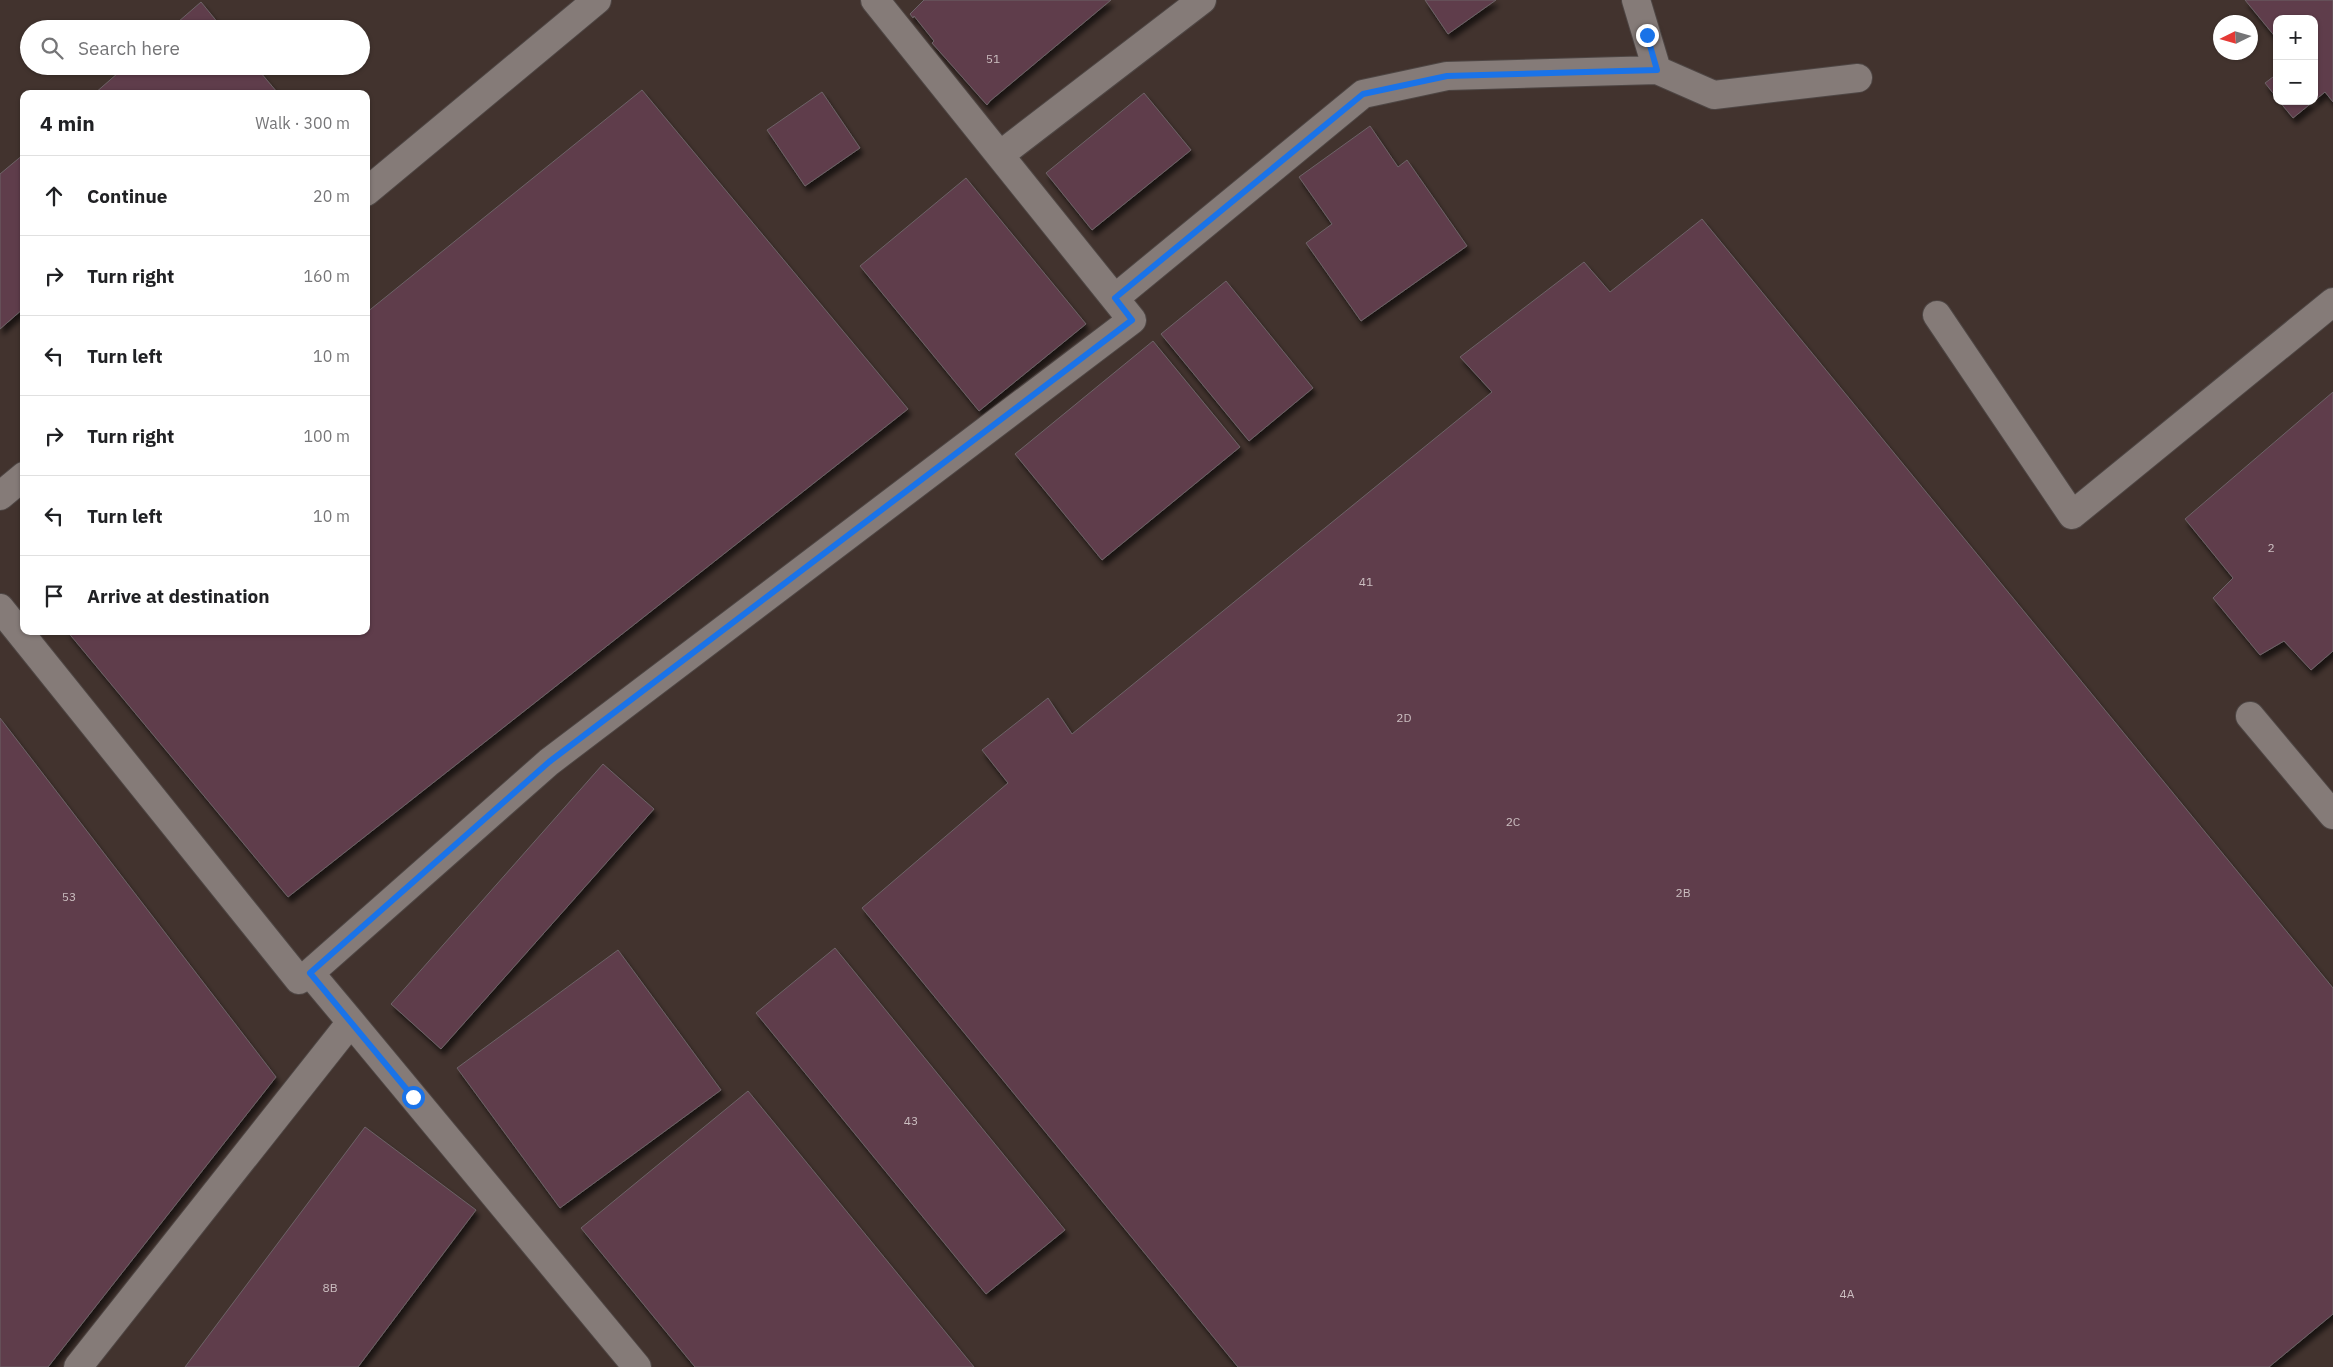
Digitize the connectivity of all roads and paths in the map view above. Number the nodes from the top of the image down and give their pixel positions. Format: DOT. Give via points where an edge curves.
graph roads {
  1 [pos="597,0"];
  2 [pos="875,0"];
  3 [pos="1202,0"];
  4 [pos="1636,0"];
  5 [pos="1657,70"];
  6 [pos="1858,78"];
  7 [pos="1000,155"];
  8 [pos="370,189"];
  9 [pos="1115,298"];
  10 [pos="2333,302"];
  11 [pos="1937,315"];
  12 [pos="20,479"];
  13 [pos="0,496"];
  14 [pos="0,608"];
  15 [pos="20,633"];
  16 [pos="22,635"];
  17 [pos="2250,716"];
  18 [pos="2333,815"];
  19 [pos="310,973"];
  20 [pos="350,1022"];
  21 [pos="78,1367"];
  22 [pos="637,1367"];
  1 -- 8 [label="lane"];
  2 -- 7 [label="lane"];
  3 -- 7 [label="lane"];
  4 -- 5 [label="lane"];
  5 -- 6 [label="lane" via="1714,95"];
  5 -- 9 [label="lane" via="1447,76 1363,94"];
  7 -- 9 [label="lane"];
  9 -- 19 [label="lane" via="1132,320 549,762"];
  10 -- 11 [label="lane" via="2072,515"];
  12 -- 13 [label="lane"];
  14 -- 15 [label="lane"];
  16 -- 19 [label="lane" via="299,980"];
  17 -- 18 [label="lane"];
  19 -- 20 [label="lane"];
  20 -- 21 [label="lane"];
  20 -- 22 [label="lane"];
}
